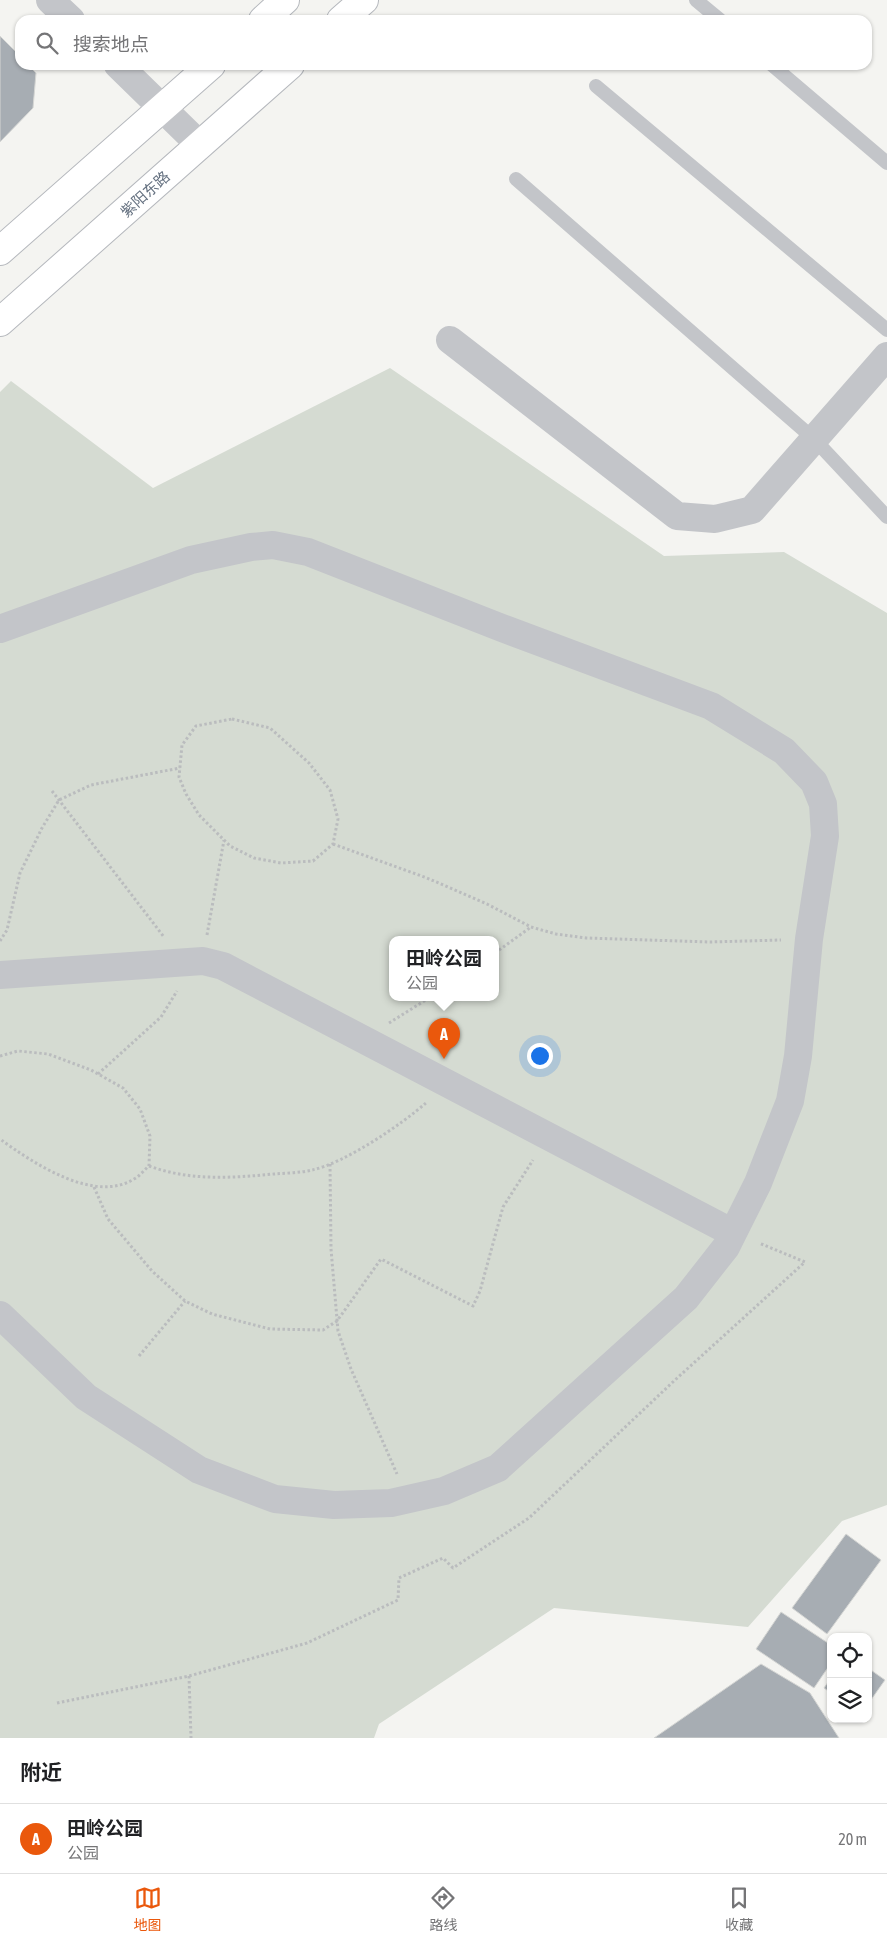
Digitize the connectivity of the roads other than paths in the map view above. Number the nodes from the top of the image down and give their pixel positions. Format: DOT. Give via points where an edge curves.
graph roads {
  1 [pos="50,0"];
  2 [pos="285,0"];
  3 [pos="364,0"];
  4 [pos="696,0"];
  5 [pos="66,15"];
  6 [pos="268,15"];
  7 [pos="347,15"];
  8 [pos="714,15"];
  9 [pos="123,70"];
  10 [pos="205,70"];
  11 [pos="284,70"];
  12 [pos="778,70"];
  13 [pos="596,86"];
  14 [pos="163,107"];
  15 [pos="200,145"];
  16 [pos="887,163"];
  17 [pos="516,179"];
  18 [pos="0,251"];
  19 [pos="0,322"];
  20 [pos="887,330"];
  21 [pos="450,340"];
  22 [pos="887,356"];
  23 [pos="814,439"];
  24 [pos="887,517"];
  25 [pos="0,630"];
  26 [pos="0,975"];
  27 [pos="733,1233"];
  28 [pos="0,1315"];
  1 -- 5 [label="street"];
  2 -- 6 [label="main road"];
  3 -- 7 [label="main road"];
  4 -- 8 [label="lane"];
  9 -- 14 [label="street"];
  10 -- 14 [label="main road"];
  11 -- 15 [label="main road, 紫阳东路"];
  12 -- 16 [label="lane"];
  13 -- 20 [label="lane"];
  14 -- 15 [label="street"];
  14 -- 18 [label="main road"];
  15 -- 19 [label="main road, 紫阳东路"];
  17 -- 23 [label="lane"];
  21 -- 23 [label="street" via="677,516 715,519 752,510"];
  22 -- 23 [label="street"];
  23 -- 24 [label="lane"];
  25 -- 27 [label="street" via="191,560 251,546 273,545 308,552 711,706 784,752 814,782 823,804 826,836 809,939 798,1056 790,1101 758,1183"];
  26 -- 27 [label="street" via="193,962 223,966"];
  27 -- 28 [label="street" via="726,1247 686,1298 498,1468 444,1491 391,1503 334,1505 275,1499 199,1470 86,1397"];
}
